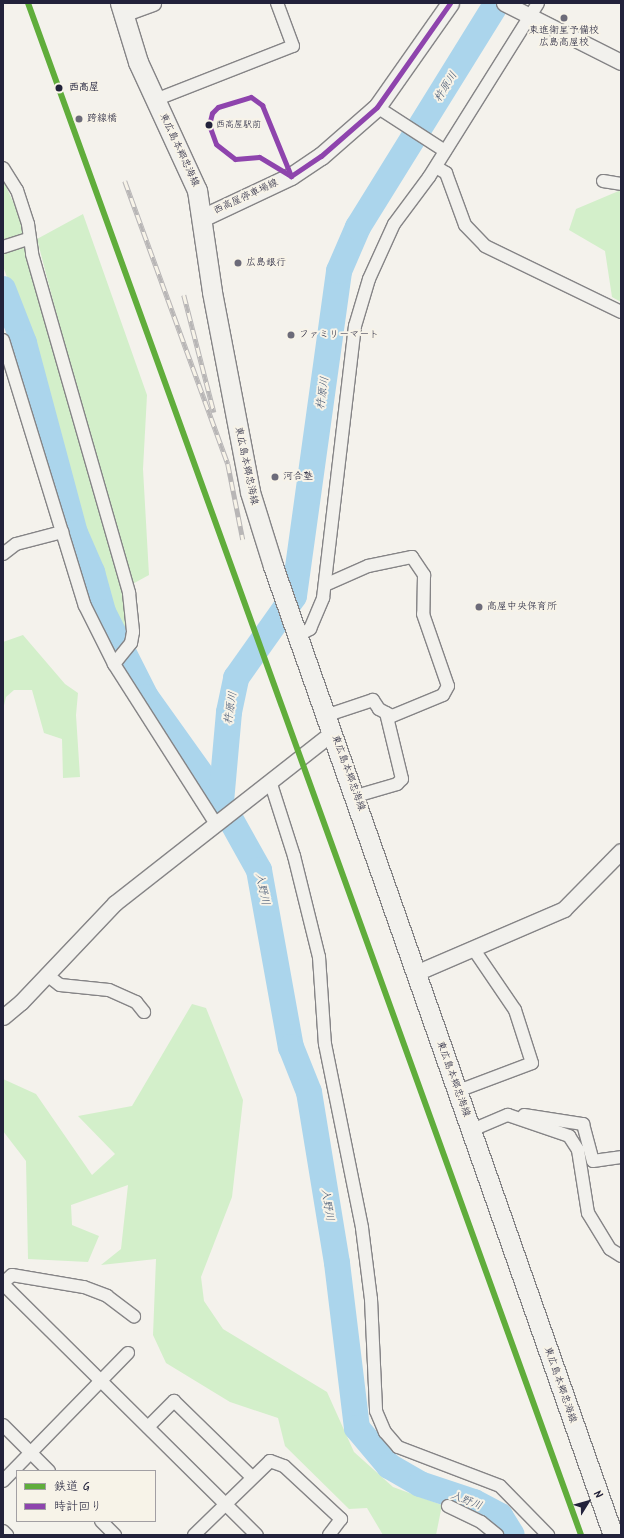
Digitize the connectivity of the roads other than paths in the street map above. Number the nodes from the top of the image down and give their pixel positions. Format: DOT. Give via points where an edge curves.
graph roads {
  1 [pos="153,3"];
  2 [pos="277,3"];
  3 [pos="450,3"];
  4 [pos="504,3"];
  5 [pos="538,3"];
  6 [pos="121,8"];
  7 [pos="526,15"];
  8 [pos="621,62"];
  9 [pos="155,100"];
  10 [pos="377,107"];
  11 [pos="441,149"];
  12 [pos="436,167"];
  13 [pos="3,168"];
  14 [pos="603,181"];
  15 [pos="621,184"];
  16 [pos="204,217"];
  17 [pos="25,240"];
  18 [pos="3,247"];
  19 [pos="621,312"];
  20 [pos="3,340"];
  21 [pos="62,532"];
  22 [pos="3,554"];
  23 [pos="325,585"];
  24 [pos="299,635"];
  25 [pos="116,662"];
  26 [pos="386,713"];
  27 [pos="330,723"];
  28 [pos="271,784"];
  29 [pos="356,796"];
  30 [pos="216,824"];
  31 [pos="621,851"];
  32 [pos="474,950"];
  33 [pos="418,972"];
  34 [pos="48,974"];
  35 [pos="144,1012"];
  36 [pos="3,1017"];
  37 [pos="458,1091"];
  38 [pos="544,1122"];
  39 [pos="472,1130"];
  40 [pos="621,1157"];
  41 [pos="621,1256"];
  42 [pos="3,1284"];
  43 [pos="134,1316"];
  44 [pos="128,1353"];
  45 [pos="100,1381"];
  46 [pos="3,1425"];
  47 [pos="148,1427"];
  48 [pos="32,1454"];
  49 [pos="48,1470"];
  50 [pos="252,1477"];
  51 [pos="3,1481"];
  52 [pos="224,1505"];
  53 [pos="448,1506"];
  54 [pos="102,1522"];
  55 [pos="3,1531"];
  56 [pos="7,1535"];
  57 [pos="115,1535"];
  58 [pos="194,1535"];
  59 [pos="257,1535"];
  60 [pos="329,1535"];
  61 [pos="497,1535"];
  62 [pos="548,1535"];
  63 [pos="613,1535"];
  1 -- 6 [label="street"];
  2 -- 9 [label="street" via="293,46"];
  3 -- 10 [label="main road, 西高屋停車場線"];
  4 -- 7 [label="street"];
  5 -- 7 [label="street"];
  6 -- 9 [label="main road, 東広島本郷忠海線" via="138,62"];
  7 -- 8 [label="street"];
  7 -- 11 [label="street"];
  9 -- 16 [label="main road, 東広島本郷忠海線" via="197,190"];
  10 -- 11 [label="street"];
  10 -- 16 [label="main road, 西高屋停車場線" via="321,156 291,176"];
  11 -- 12 [label="street"];
  12 -- 19 [label="street" via="446,173 465,225 485,246"];
  12 -- 23 [label="street" via="394,224 369,279 355,326"];
  13 -- 17 [label="street" via="17,190"];
  14 -- 15 [label="street"];
  16 -- 24 [label="main road, 東広島本郷忠海線" via="212,292 250,492 273,566"];
  17 -- 18 [label="street"];
  17 -- 25 [label="street" via="129,593 134,628 131,643"];
  20 -- 21 [label="street"];
  21 -- 22 [label="street" via="16,544"];
  21 -- 25 [label="street" via="85,606"];
  23 -- 24 [label="street" via="310,628"];
  23 -- 26 [label="street" via="401,557 412,557 424,575 423,614 448,686 444,695 392,716"];
  24 -- 27 [label="main road, 東広島本郷忠海線"];
  25 -- 30 [label="street"];
  26 -- 27 [label="street" via="373,700"];
  26 -- 29 [label="street" via="402,779 397,784"];
  27 -- 28 [label="street"];
  27 -- 29 [label="main road, 東広島本郷忠海線"];
  28 -- 30 [label="street"];
  28 -- 62 [label="street" via="294,856 319,957 325,1044 362,1228 371,1299 376,1411 385,1432 398,1447 500,1486"];
  29 -- 33 [label="main road, 東広島本郷忠海線"];
  30 -- 34 [label="street" via="115,903"];
  31 -- 32 [label="street" via="564,909"];
  32 -- 33 [label="street"];
  32 -- 37 [label="street" via="515,1010 532,1063"];
  33 -- 37 [label="main road, 東広島本郷忠海線"];
  34 -- 35 [label="street" via="60,985 109,990 136,1002"];
  34 -- 36 [label="street"];
  37 -- 39 [label="main road, 東広島本郷忠海線"];
  38 -- 39 [label="street" via="508,1115"];
  38 -- 40 [label="street" via="583,1124 594,1161"];
  38 -- 41 [label="street" via="569,1136 578,1150 588,1213 610,1248"];
  39 -- 63 [label="main road, 東広島本郷忠海線"];
  42 -- 43 [label="street" via="12,1275 84,1287 107,1296"];
  42 -- 45 [label="street"];
  44 -- 45 [label="street"];
  45 -- 47 [label="street"];
  45 -- 48 [label="street"];
  46 -- 48 [label="street"];
  47 -- 50 [label="street" via="174,1401"];
  47 -- 52 [label="street"];
  48 -- 49 [label="street"];
  48 -- 51 [label="street"];
  50 -- 52 [label="street"];
  50 -- 60 [label="street" via="270,1461 284,1466 341,1519"];
  52 -- 58 [label="street"];
  52 -- 59 [label="street"];
  53 -- 61 [label="street" via="481,1522"];
  54 -- 57 [label="street"];
  55 -- 56 [label="street"];
}
